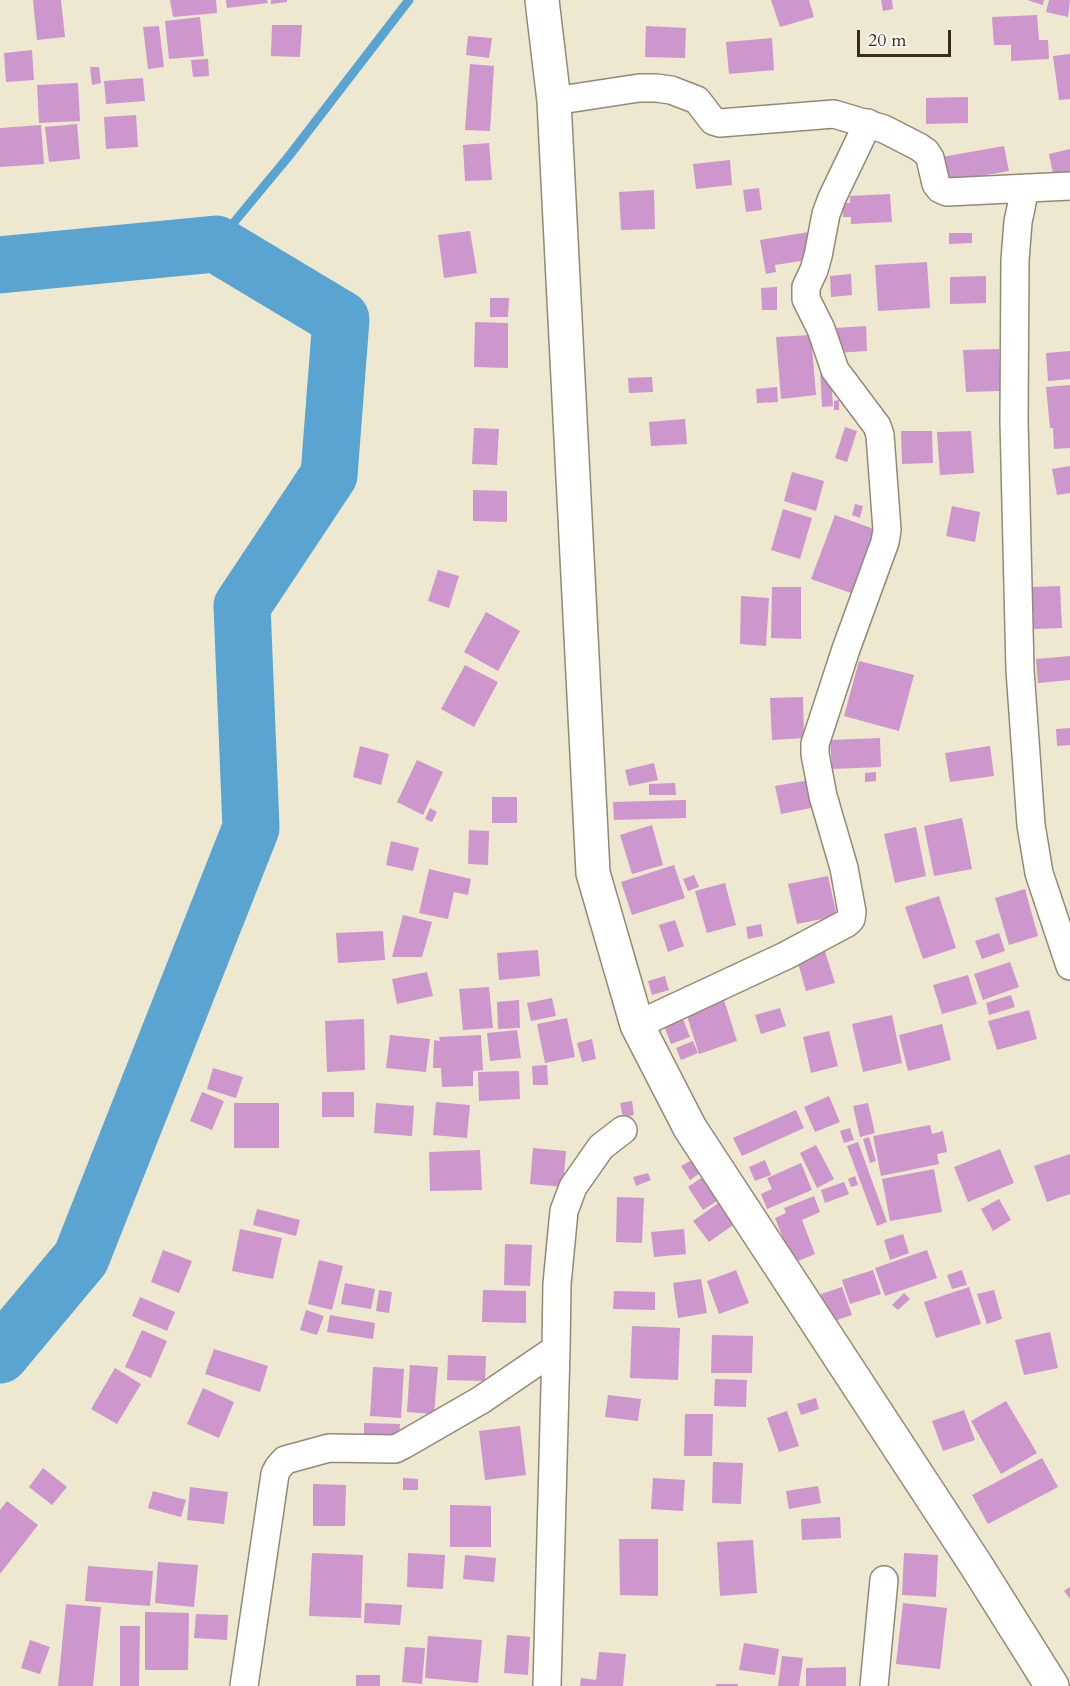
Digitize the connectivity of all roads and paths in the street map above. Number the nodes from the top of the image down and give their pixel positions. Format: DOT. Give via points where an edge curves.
graph roads {
  1 [pos="542,0"];
  2 [pos="554,101"];
  3 [pos="868,123"];
  4 [pos="1070,186"];
  5 [pos="1025,188"];
  6 [pos="1070,966"];
  7 [pos="637,1025"];
  8 [pos="623,1130"];
  9 [pos="555,1349"];
  10 [pos="884,1580"];
  11 [pos="244,1686"];
  12 [pos="547,1686"];
  13 [pos="874,1686"];
  14 [pos="1052,1686"];
  1 -- 2 [label="main road"];
  2 -- 3 [label="street" via="656,88 697,100 713,121 720,123 834,114"];
  2 -- 7 [label="main road" via="593,873"];
  3 -- 5 [label="street" via="926,152 936,183 947,192"];
  3 -- 7 [label="street" via="832,198 806,287 806,299 836,370 877,426 887,530 815,744 823,796 844,868 851,919 785,956"];
  4 -- 5 [label="street"];
  5 -- 6 [label="street" via="1018,222 1015,283 1020,670 1031,825 1039,873"];
  7 -- 14 [label="main road" via="690,1128"];
  8 -- 9 [label="street" via="601,1147 573,1187 564,1211"];
  9 -- 11 [label="street" via="481,1400 395,1449 328,1448 281,1464 275,1474"];
  9 -- 12 [label="street"];
  10 -- 13 [label="street"];
}
